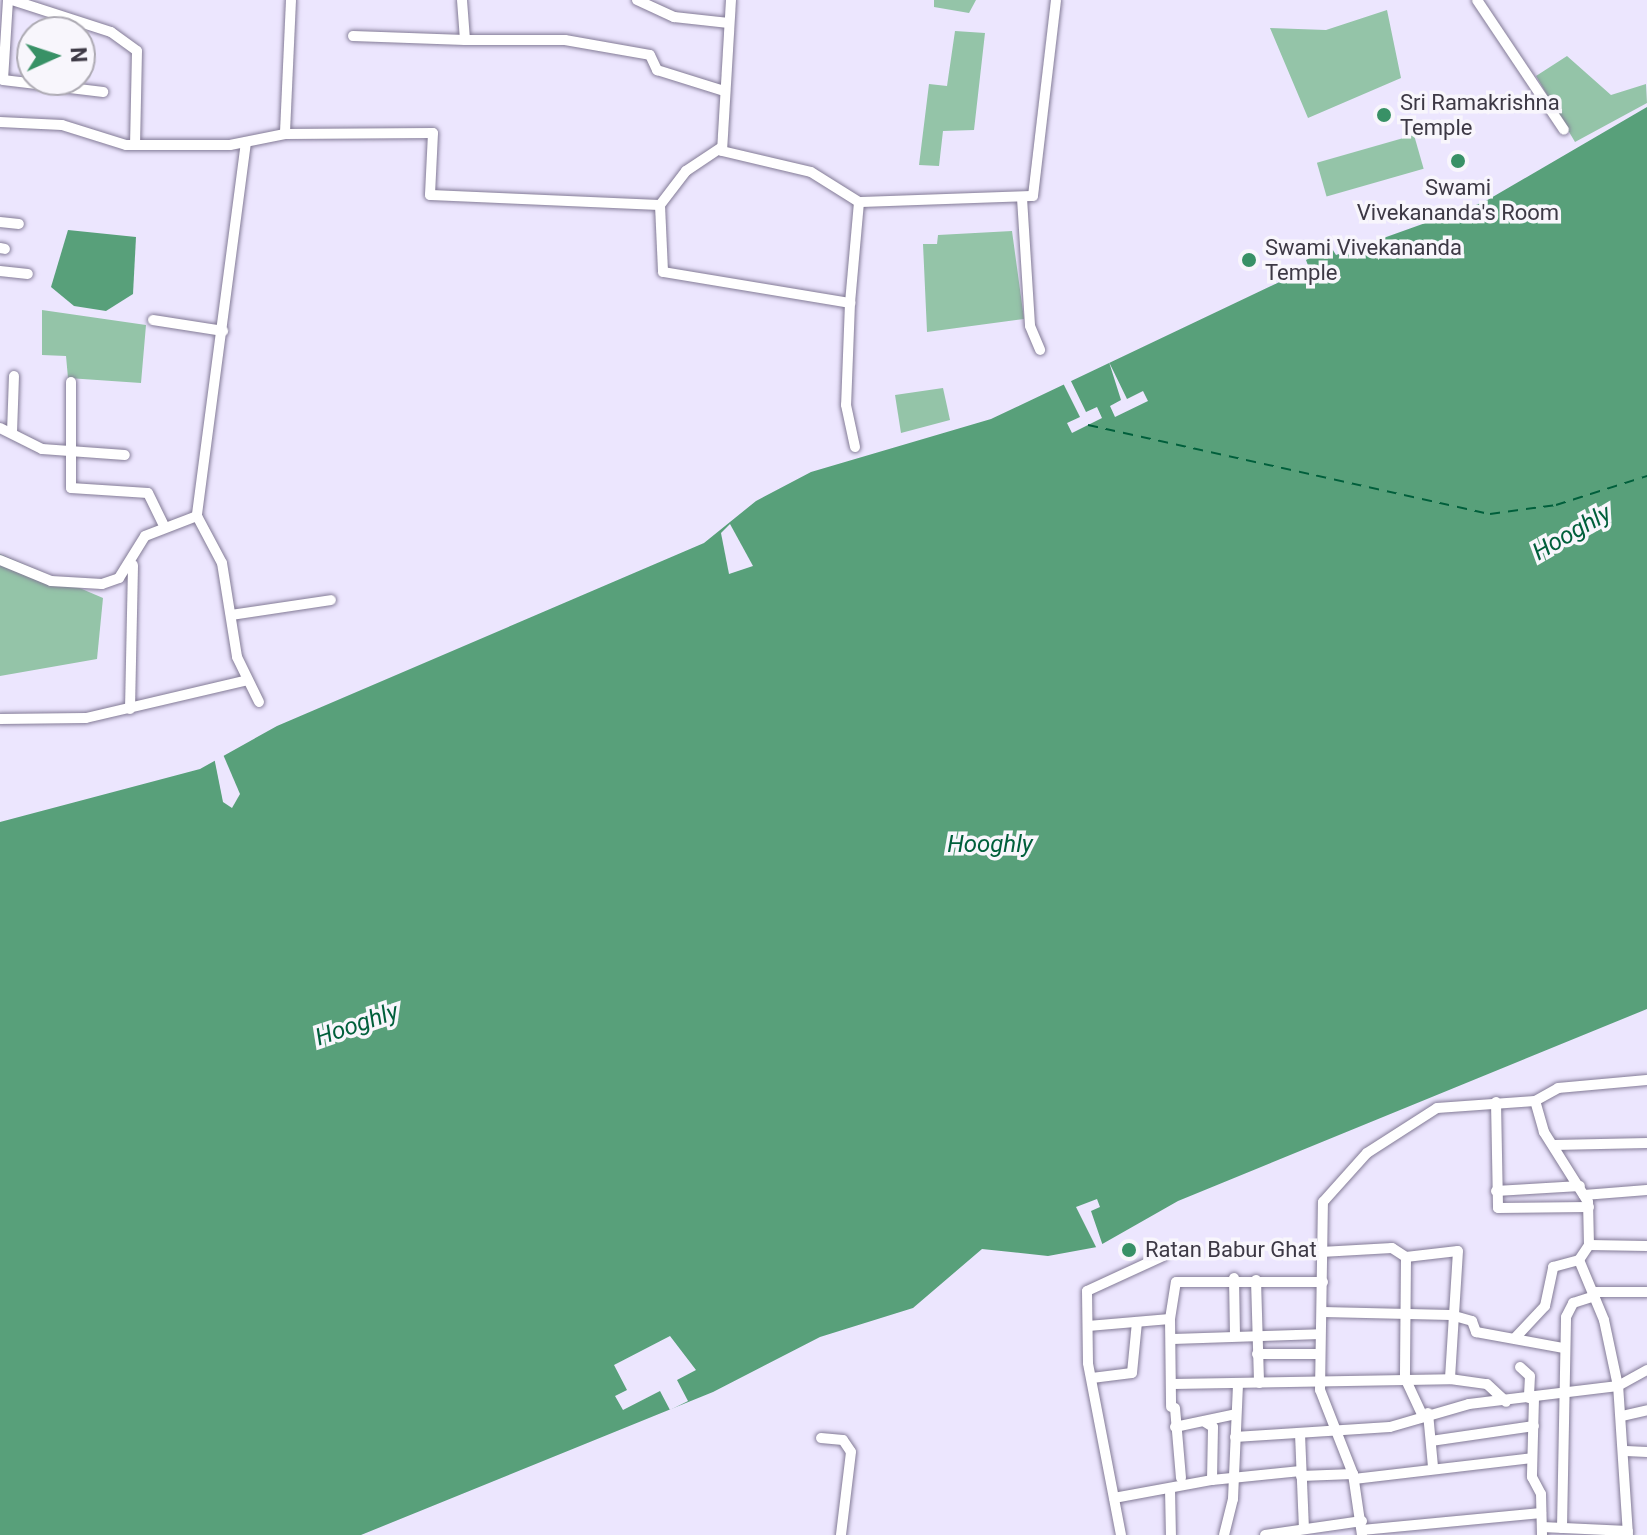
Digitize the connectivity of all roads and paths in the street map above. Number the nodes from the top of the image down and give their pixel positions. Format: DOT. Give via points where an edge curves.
graph roads {
  1 [pos="10,0"];
  2 [pos="291,0"];
  3 [pos="462,0"];
  4 [pos="637,0"];
  5 [pos="731,0"];
  6 [pos="1056,0"];
  7 [pos="1477,0"];
  8 [pos="729,23"];
  9 [pos="353,36"];
  10 [pos="465,40"];
  11 [pos="721,90"];
  12 [pos="103,92"];
  13 [pos="0,122"];
  14 [pos="1564,130"];
  15 [pos="285,134"];
  16 [pos="246,142"];
  17 [pos="135,144"];
  18 [pos="722,147"];
  19 [pos="1022,198"];
  20 [pos="859,202"];
  21 [pos="660,205"];
  22 [pos="0,222"];
  23 [pos="19,224"];
  24 [pos="0,271"];
  25 [pos="28,274"];
  26 [pos="850,303"];
  27 [pos="153,320"];
  28 [pos="223,331"];
  29 [pos="1040,350"];
  30 [pos="14,376"];
  31 [pos="71,382"];
  32 [pos="0,428"];
  33 [pos="12,433"];
  34 [pos="855,447"];
  35 [pos="68,452"];
  36 [pos="125,455"];
  37 [pos="197,516"];
  38 [pos="164,526"];
  39 [pos="0,560"];
  40 [pos="133,565"];
  41 [pos="331,600"];
  42 [pos="231,615"];
  43 [pos="248,680"];
  44 [pos="259,702"];
  45 [pos="130,709"];
  46 [pos="0,719"];
  47 [pos="1647,1080"];
  48 [pos="1535,1101"];
  49 [pos="1496,1102"];
  50 [pos="1647,1143"];
  51 [pos="1554,1145"];
  52 [pos="1582,1190"];
  53 [pos="1647,1190"];
  54 [pos="1496,1191"];
  55 [pos="1589,1207"];
  56 [pos="1589,1245"];
  57 [pos="1647,1246"];
  58 [pos="1321,1252"];
  59 [pos="1163,1256"];
  60 [pos="1406,1257"];
  61 [pos="1579,1260"];
  62 [pos="1234,1278"];
  63 [pos="1256,1280"];
  64 [pos="1323,1282"];
  65 [pos="1647,1292"];
  66 [pos="1594,1294"];
  67 [pos="1323,1312"];
  68 [pos="1402,1312"];
  69 [pos="1451,1315"];
  70 [pos="1170,1319"];
  71 [pos="1137,1322"];
  72 [pos="1088,1326"];
  73 [pos="1235,1333"];
  74 [pos="1257,1334"];
  75 [pos="1320,1334"];
  76 [pos="1515,1338"];
  77 [pos="1173,1339"];
  78 [pos="1563,1348"];
  79 [pos="1257,1354"];
  80 [pos="1318,1354"];
  81 [pos="1520,1367"];
  82 [pos="1647,1370"];
  83 [pos="1092,1378"];
  84 [pos="1405,1378"];
  85 [pos="1450,1379"];
  86 [pos="1259,1383"];
  87 [pos="1319,1383"];
  88 [pos="1173,1384"];
  89 [pos="1238,1385"];
  90 [pos="1618,1386"];
  91 [pos="1567,1395"];
  92 [pos="1532,1398"];
  93 [pos="1506,1402"];
  94 [pos="1647,1410"];
  95 [pos="1425,1413"];
  96 [pos="1236,1414"];
  97 [pos="1622,1416"];
  98 [pos="1205,1422"];
  99 [pos="1534,1426"];
  100 [pos="1175,1427"];
  101 [pos="1300,1434"];
  102 [pos="1339,1434"];
  103 [pos="1235,1437"];
  104 [pos="821,1438"];
  105 [pos="1431,1441"];
  106 [pos="1626,1451"];
  107 [pos="1647,1452"];
  108 [pos="1532,1458"];
  109 [pos="1433,1467"];
  110 [pos="1235,1473"];
  111 [pos="1301,1474"];
  112 [pos="1354,1477"];
  113 [pos="1181,1478"];
  114 [pos="1212,1480"];
  115 [pos="1170,1489"];
  116 [pos="1114,1498"];
  117 [pos="1541,1513"];
  118 [pos="1562,1528"];
  119 [pos="1304,1529"];
  120 [pos="1362,1529"];
  121 [pos="1542,1531"];
  122 [pos="1628,1533"];
  123 [pos="841,1535"];
  124 [pos="1121,1535"];
  125 [pos="1171,1535"];
  126 [pos="1224,1535"];
  127 [pos="1265,1535"];
  1 -- 12 [label="street" via="3,80"];
  1 -- 17 [label="street" via="111,32 137,51"];
  2 -- 15 [label="street"];
  3 -- 10 [label="street"];
  4 -- 8 [label="street" via="674,17"];
  5 -- 8 [label="street"];
  6 -- 19 [label="street" via="1039,187"];
  7 -- 14 [label="street"];
  8 -- 11 [label="street"];
  9 -- 10 [label="street"];
  10 -- 11 [label="street" via="565,40 650,55 657,70"];
  11 -- 18 [label="street"];
  13 -- 17 [label="street" via="62,125"];
  15 -- 16 [label="street"];
  15 -- 21 [label="street" via="433,133 430,195"];
  16 -- 17 [label="street"];
  16 -- 28 [label="street"];
  18 -- 20 [label="street" via="732,157 811,172"];
  18 -- 21 [label="street" via="686,171"];
  19 -- 20 [label="street"];
  19 -- 29 [label="street" via="1030,326"];
  20 -- 26 [label="street"];
  21 -- 26 [label="street" via="663,272"];
  22 -- 23 [label="street"];
  24 -- 25 [label="street"];
  26 -- 34 [label="street" via="846,405"];
  27 -- 28 [label="street"];
  28 -- 37 [label="street"];
  30 -- 33 [label="street"];
  31 -- 35 [label="street"];
  32 -- 33 [label="street"];
  33 -- 35 [label="street"];
  35 -- 36 [label="street"];
  35 -- 38 [label="street" via="71,488 148,493"];
  37 -- 38 [label="street"];
  37 -- 42 [label="street" via="222,563"];
  38 -- 39 [label="street" via="145,536 119,578 102,584 51,581"];
  40 -- 45 [label="street"];
  41 -- 42 [label="street"];
  42 -- 43 [label="street"];
  43 -- 44 [label="street"];
  43 -- 45 [label="street"];
  45 -- 46 [label="street"];
  47 -- 48 [label="street" via="1558,1088"];
  48 -- 49 [label="street"];
  48 -- 51 [label="street"];
  49 -- 54 [label="street"];
  49 -- 58 [label="street" via="1437,1108 1367,1153 1323,1202"];
  50 -- 51 [label="street"];
  51 -- 52 [label="street"];
  52 -- 53 [label="street"];
  52 -- 54 [label="street"];
  52 -- 55 [label="street"];
  54 -- 55 [label="street" via="1505,1212"];
  55 -- 56 [label="street"];
  56 -- 57 [label="street"];
  56 -- 61 [label="street"];
  58 -- 60 [label="street" via="1392,1248"];
  58 -- 64 [label="street"];
  59 -- 72 [label="street" via="1091,1284"];
  60 -- 68 [label="street"];
  60 -- 69 [label="street" via="1458,1251"];
  61 -- 66 [label="street"];
  61 -- 76 [label="street" via="1553,1267 1545,1306"];
  62 -- 63 [label="street"];
  62 -- 70 [label="street" via="1172,1284"];
  62 -- 73 [label="street"];
  63 -- 64 [label="street"];
  63 -- 74 [label="street"];
  64 -- 67 [label="street"];
  65 -- 66 [label="street"];
  66 -- 78 [label="street" via="1570,1308"];
  66 -- 90 [label="street"];
  67 -- 68 [label="street"];
  67 -- 75 [label="street"];
  68 -- 69 [label="street"];
  68 -- 84 [label="street"];
  69 -- 76 [label="street" via="1472,1321 1476,1332"];
  69 -- 85 [label="street"];
  70 -- 71 [label="street"];
  70 -- 77 [label="street"];
  71 -- 72 [label="street"];
  71 -- 83 [label="street" via="1132,1373"];
  72 -- 83 [label="street"];
  73 -- 74 [label="street"];
  73 -- 77 [label="street"];
  74 -- 75 [label="street"];
  74 -- 79 [label="street"];
  75 -- 80 [label="street"];
  76 -- 78 [label="street"];
  77 -- 88 [label="street"];
  78 -- 91 [label="street"];
  79 -- 80 [label="street"];
  79 -- 86 [label="street"];
  80 -- 87 [label="street"];
  81 -- 92 [label="street" via="1530,1376"];
  82 -- 90 [label="street"];
  83 -- 116 [label="street"];
  84 -- 85 [label="street"];
  84 -- 87 [label="street"];
  84 -- 95 [label="street"];
  85 -- 93 [label="street" via="1487,1384"];
  86 -- 87 [label="street"];
  86 -- 89 [label="street"];
  87 -- 102 [label="street"];
  88 -- 89 [label="street"];
  88 -- 100 [label="street"];
  89 -- 96 [label="street"];
  90 -- 91 [label="street"];
  90 -- 97 [label="street"];
  91 -- 92 [label="street"];
  91 -- 118 [label="street"];
  92 -- 93 [label="street"];
  92 -- 99 [label="street"];
  93 -- 95 [label="street"];
  94 -- 97 [label="street"];
  95 -- 102 [label="street"];
  95 -- 105 [label="street"];
  96 -- 98 [label="street"];
  96 -- 103 [label="street"];
  97 -- 106 [label="street"];
  98 -- 100 [label="street"];
  98 -- 114 [label="street" via="1213,1427"];
  99 -- 105 [label="street"];
  99 -- 108 [label="street"];
  100 -- 113 [label="street"];
  101 -- 102 [label="street"];
  101 -- 103 [label="street"];
  101 -- 111 [label="street"];
  102 -- 112 [label="street"];
  103 -- 110 [label="street"];
  104 -- 123 [label="street" via="843,1440 851,1452"];
  105 -- 109 [label="street"];
  106 -- 107 [label="street"];
  106 -- 122 [label="street"];
  108 -- 109 [label="street"];
  108 -- 117 [label="street"];
  109 -- 112 [label="street"];
  110 -- 111 [label="street"];
  110 -- 114 [label="street"];
  110 -- 126 [label="street"];
  111 -- 112 [label="street"];
  111 -- 119 [label="street"];
  112 -- 120 [label="street"];
  114 -- 115 [label="street"];
  115 -- 116 [label="street"];
  115 -- 125 [label="street"];
  116 -- 124 [label="street"];
  117 -- 120 [label="street"];
  117 -- 121 [label="street"];
  118 -- 121 [label="street"];
  118 -- 122 [label="street"];
  119 -- 120 [label="street"];
  119 -- 127 [label="street"];
}
